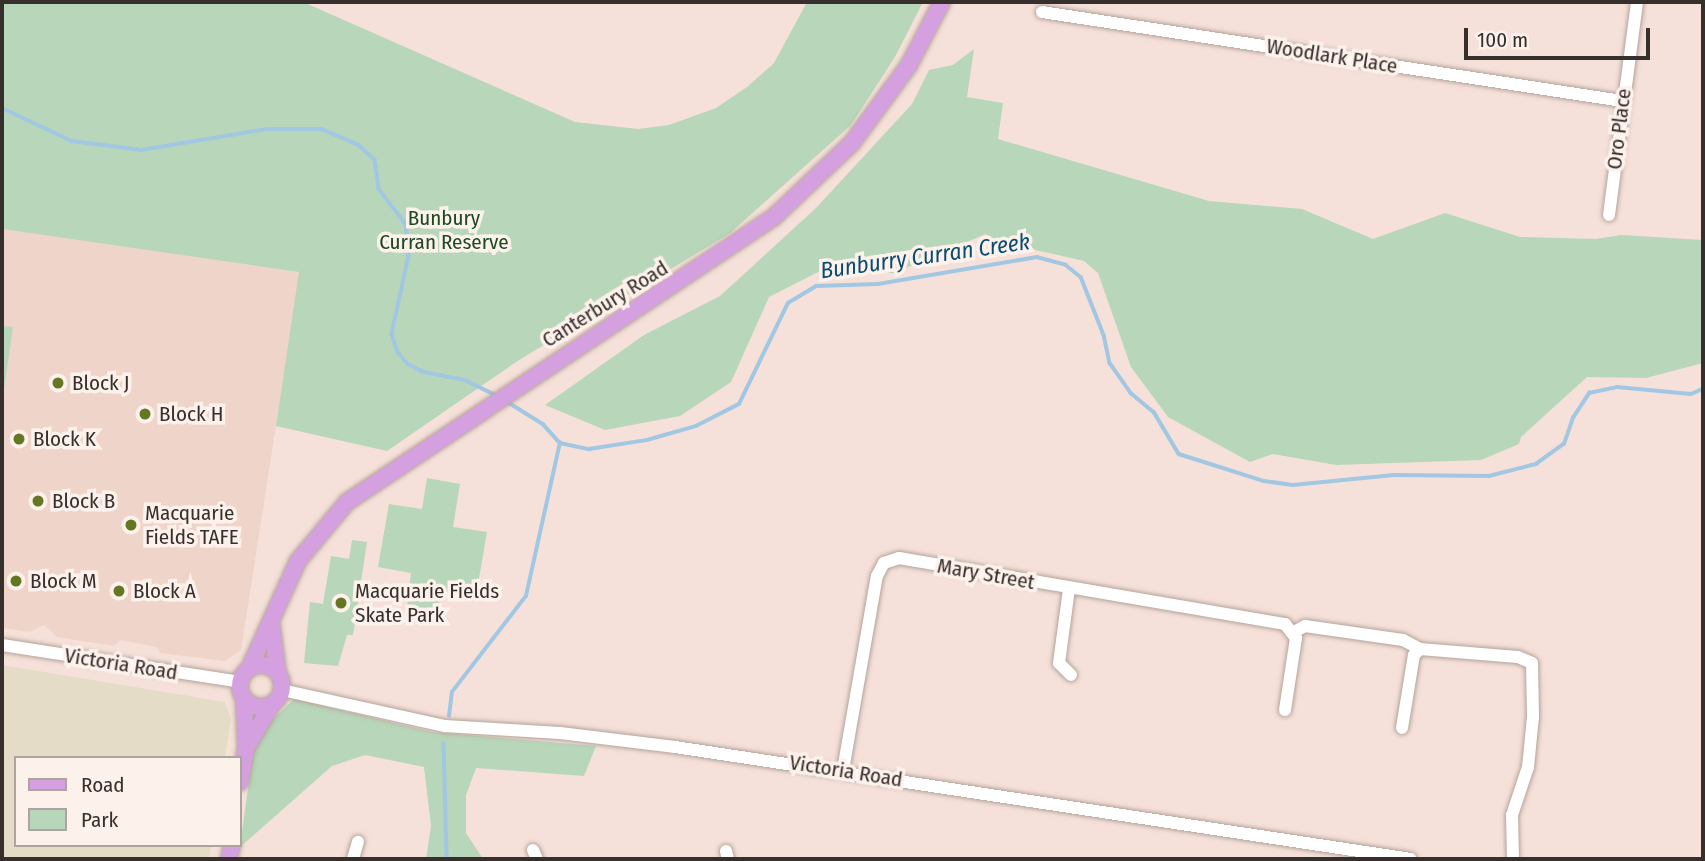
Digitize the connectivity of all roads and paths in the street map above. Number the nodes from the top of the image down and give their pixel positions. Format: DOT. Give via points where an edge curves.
graph roads {
  1 [pos="942,2"];
  2 [pos="1637,2"];
  3 [pos="1042,12"];
  4 [pos="1622,101"];
  5 [pos="1609,215"];
  6 [pos="1069,589"];
  7 [pos="271,618"];
  8 [pos="1295,635"];
  9 [pos="2,645"];
  10 [pos="1420,649"];
  11 [pos="1071,675"];
  12 [pos="244,683"];
  13 [pos="278,689"];
  14 [pos="1285,710"];
  15 [pos="1402,728"];
  16 [pos="246,748"];
  17 [pos="843,770"];
  18 [pos="242,771"];
  19 [pos="358,842"];
  20 [pos="353,859"];
  21 [pos="1411,859"];
  22 [pos="1513,859"];
  1 -- 7 [label="main road, Canterbury Road" via="909,65 827,170 774,217 705,266 433,441 347,502 317,534 280,594"];
  2 -- 4 [label="street, Oro Place"];
  3 -- 4 [label="street, Woodlark Place"];
  4 -- 5 [label="street, Oro Place"];
  6 -- 8 [label="street, Mary Street" via="1285,624"];
  6 -- 11 [label="street" via="1059,663"];
  6 -- 17 [label="street, Mary Street" via="899,558 884,563 877,576"];
  7 -- 12 [label="main road, Canterbury Road"];
  7 -- 13 [label="main road"];
  8 -- 10 [label="street, Mary Street" via="1306,626 1403,640"];
  8 -- 14 [label="street"];
  9 -- 12 [label="street, Victoria Road"];
  10 -- 15 [label="street" via="1414,655"];
  10 -- 22 [label="street, Mary Street" via="1518,657 1532,663 1533,717 1528,767 1512,815"];
  12 -- 13 [label="main road" via="264,666"];
  12 -- 13 [label="main road" via="257,707"];
  12 -- 16 [label="main road"];
  13 -- 16 [label="main road"];
  13 -- 17 [label="street, Victoria Road" via="445,726 560,733"];
  16 -- 18 [label="main road"];
  17 -- 21 [label="street, Victoria Road"];
  19 -- 20 [label="street"];
}
